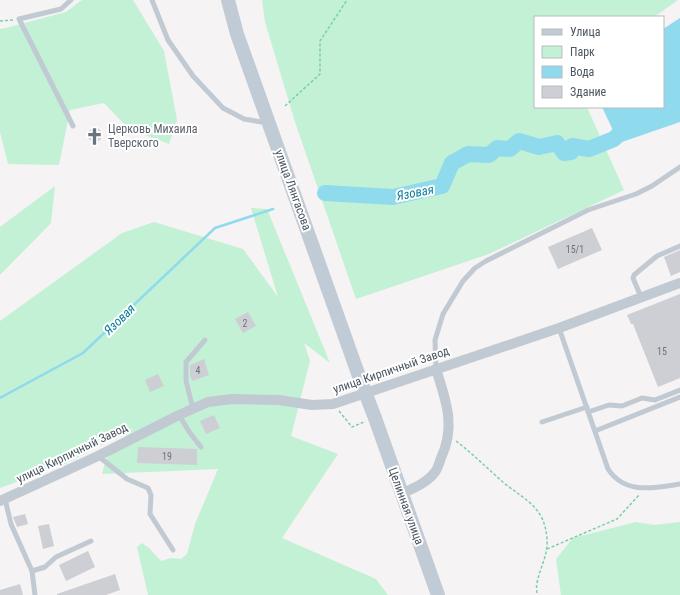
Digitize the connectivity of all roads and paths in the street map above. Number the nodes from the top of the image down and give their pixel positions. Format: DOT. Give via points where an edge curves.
graph roads {
  1 [pos="71,0"];
  2 [pos="152,0"];
  3 [pos="228,0"];
  4 [pos="347,0"];
  5 [pos="19,19"];
  6 [pos="0,21"];
  7 [pos="285,106"];
  8 [pos="269,123"];
  9 [pos="73,126"];
  10 [pos="680,168"];
  11 [pos="680,246"];
  12 [pos="680,282"];
  13 [pos="640,297"];
  14 [pos="559,328"];
  15 [pos="205,340"];
  16 [pos="436,368"];
  17 [pos="365,377"];
  18 [pos="399,381"];
  19 [pos="680,390"];
  20 [pos="680,397"];
  21 [pos="332,404"];
  22 [pos="193,409"];
  23 [pos="588,410"];
  24 [pos="179,415"];
  25 [pos="370,420"];
  26 [pos="542,422"];
  27 [pos="449,431"];
  28 [pos="595,431"];
  29 [pos="201,447"];
  30 [pos="98,456"];
  31 [pos="680,484"];
  32 [pos="646,489"];
  33 [pos="401,494"];
  34 [pos="2,500"];
  35 [pos="92,541"];
  36 [pos="547,549"];
  37 [pos="173,550"];
  38 [pos="32,571"];
  39 [pos="35,595"];
  40 [pos="438,595"];
  41 [pos="537,595"];
  1 -- 5 [label="lane" via="61,9"];
  2 -- 8 [label="lane" via="168,40 193,76 223,108 244,119"];
  3 -- 8 [label="main road, улица Лянгасова" via="237,34"];
  4 -- 7 [label="path" via="320,41 320,74"];
  5 -- 6 [label="path"];
  5 -- 9 [label="lane"];
  8 -- 17 [label="main road, улица Лянгасова"];
  10 -- 16 [label="lane" via="636,194 588,210 475,268 463,281 444,314 435,340"];
  11 -- 13 [label="lane" via="657,256 634,275"];
  12 -- 13 [label="street, улица Кирпичный Завод"];
  13 -- 14 [label="street, улица Кирпичный Завод"];
  14 -- 16 [label="street, улица Кирпичный Завод"];
  14 -- 23 [label="lane"];
  15 -- 22 [label="lane" via="186,362 186,381"];
  16 -- 18 [label="street, улица Кирпичный Завод"];
  16 -- 27 [label="street" via="448,409"];
  17 -- 18 [label="path" via="381,370"];
  17 -- 25 [label="main road, улица Лянгасова, bridge"];
  18 -- 21 [label="street, улица Кирпичный Завод"];
  19 -- 23 [label="lane" via="655,400 642,398 622,406 609,405"];
  20 -- 28 [label="lane"];
  21 -- 22 [label="street, улица Кирпичный Завод" via="312,405 279,400 232,398 208,402"];
  21 -- 25 [label="path" via="352,427"];
  22 -- 24 [label="street, улица Кирпичный Завод"];
  23 -- 26 [label="lane"];
  23 -- 28 [label="lane"];
  24 -- 29 [label="lane"];
  24 -- 30 [label="street, улица Кирпичный Завод"];
  25 -- 33 [label="main road, Целинная улица"];
  27 -- 33 [label="street" via="444,453 435,473 418,486"];
  27 -- 36 [label="path" via="455,440 530,501 542,517"];
  28 -- 32 [label="lane" via="608,469 614,478 627,485"];
  30 -- 34 [label="street, улица Кирпичный Завод"];
  30 -- 37 [label="lane" via="127,479 148,488 151,495 150,514"];
  31 -- 32 [label="lane"];
  32 -- 36 [label="path" via="617,519"];
  33 -- 40 [label="main road, Целинная улица"];
  34 -- 38 [label="lane"];
  35 -- 38 [label="lane" via="56,557 45,567"];
  36 -- 41 [label="path" via="536,584"];
  38 -- 39 [label="lane"];
}
